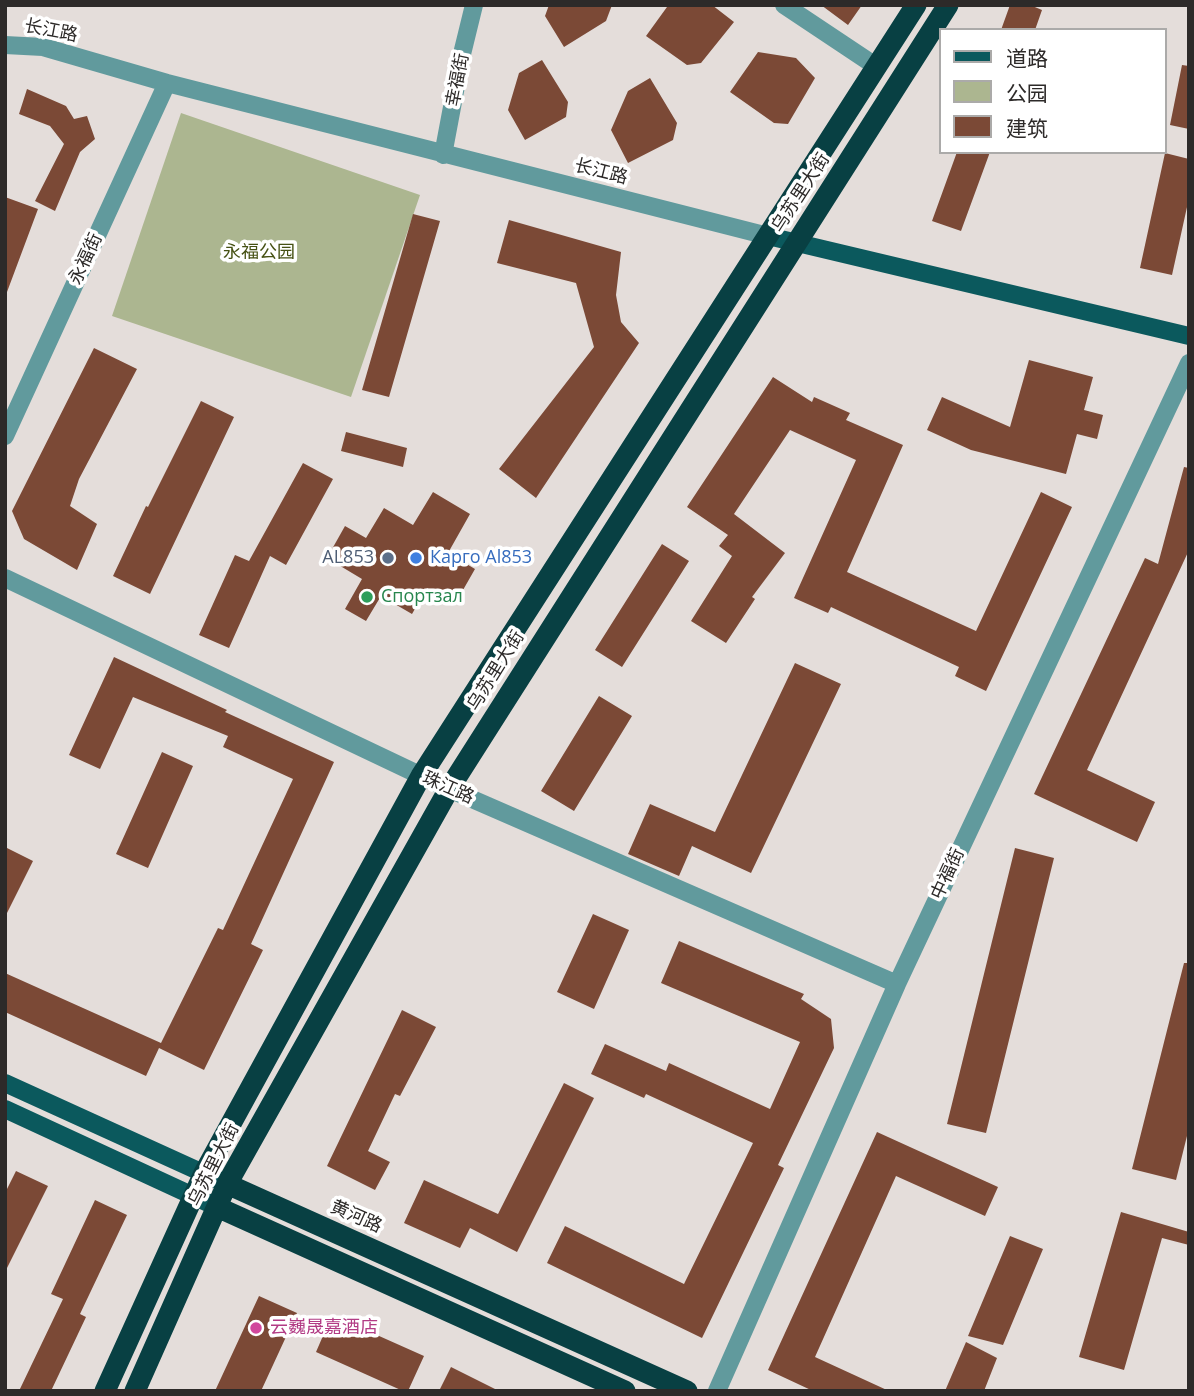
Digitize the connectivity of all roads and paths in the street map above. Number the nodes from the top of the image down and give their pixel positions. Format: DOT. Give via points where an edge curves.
graph roads {
  1 [pos="474,5"];
  2 [pos="784,5"];
  3 [pos="916,5"];
  4 [pos="948,5"];
  5 [pos="5,45"];
  6 [pos="877,67"];
  7 [pos="167,83"];
  8 [pos="443,155"];
  9 [pos="768,236"];
  10 [pos="796,244"];
  11 [pos="1189,336"];
  12 [pos="1189,362"];
  13 [pos="5,436"];
  14 [pos="5,578"];
  15 [pos="421,776"];
  16 [pos="449,789"];
  17 [pos="897,984"];
  18 [pos="5,1083"];
  19 [pos="5,1109"];
  20 [pos="204,1172"];
  21 [pos="228,1184"];
  22 [pos="193,1196"];
  23 [pos="217,1207"];
  24 [pos="105,1391"];
  25 [pos="135,1391"];
  26 [pos="625,1391"];
  27 [pos="687,1391"];
  28 [pos="717,1391"];
  1 -- 8 [label="street, 幸福街"];
  2 -- 6 [label="street"];
  3 -- 6 [label="highway, 乌苏里大街"];
  4 -- 10 [label="highway, 乌苏里大街"];
  5 -- 7 [label="street, 长江路" via="43,47"];
  6 -- 9 [label="highway, 乌苏里大街"];
  7 -- 8 [label="street, 长江路"];
  7 -- 13 [label="street, 永福街"];
  8 -- 9 [label="street, 长江路"];
  9 -- 10 [label="main road, 长江路"];
  9 -- 15 [label="highway, 乌苏里大街"];
  10 -- 11 [label="main road, 长江路"];
  10 -- 16 [label="highway, 乌苏里大街"];
  12 -- 17 [label="street, 中福街"];
  14 -- 15 [label="street, 珠江路"];
  15 -- 16 [label="street, 珠江路"];
  15 -- 20 [label="highway, 乌苏里大街"];
  16 -- 17 [label="street, 珠江路"];
  16 -- 21 [label="highway, 乌苏里大街"];
  17 -- 28 [label="street, 中福街"];
  18 -- 20 [label="main road, 黄河路"];
  19 -- 22 [label="main road"];
  20 -- 21 [label="main road, 黄河路"];
  20 -- 22 [label="highway, 乌苏里大街"];
  21 -- 23 [label="highway, 乌苏里大街"];
  21 -- 27 [label="highway, 黄河路"];
  22 -- 23 [label="main road"];
  22 -- 24 [label="highway, 乌苏里大街"];
  23 -- 25 [label="highway, 乌苏里大街"];
  23 -- 26 [label="highway"];
}
